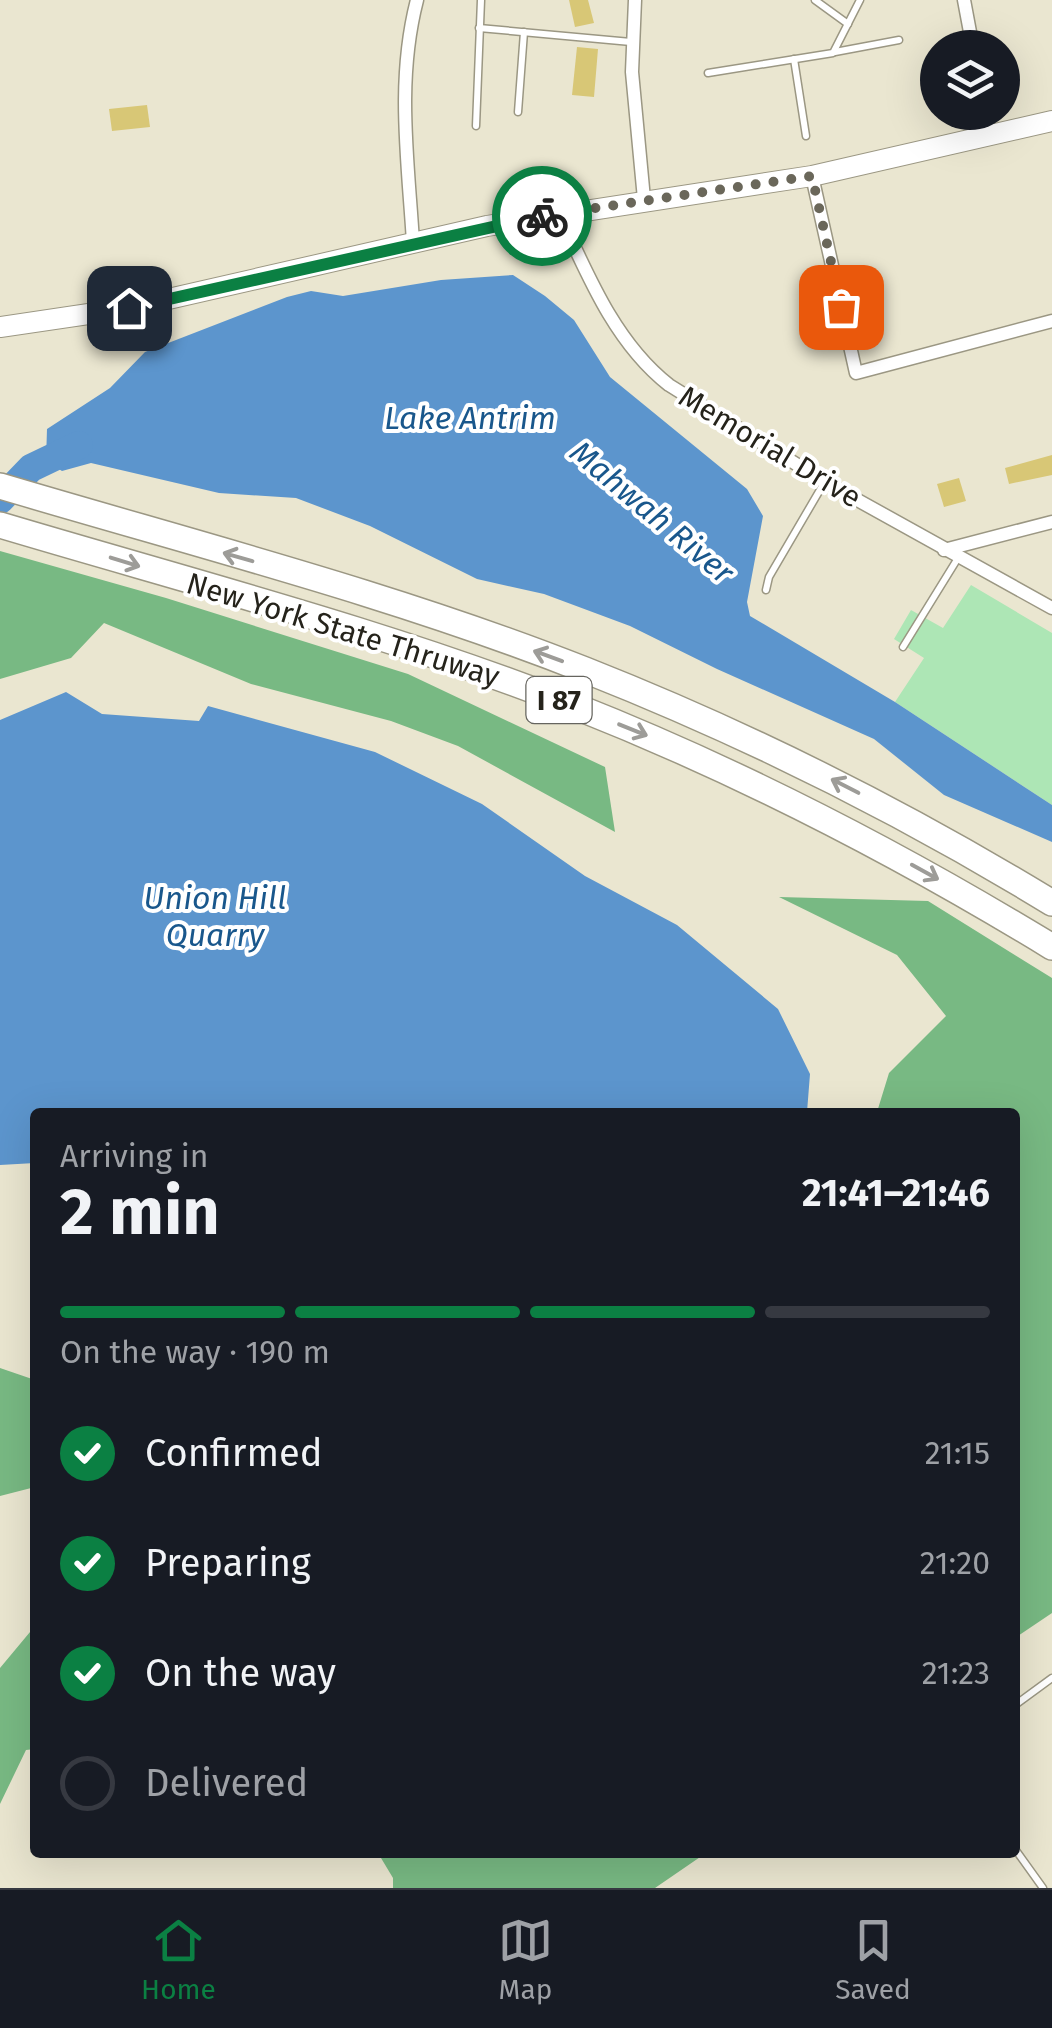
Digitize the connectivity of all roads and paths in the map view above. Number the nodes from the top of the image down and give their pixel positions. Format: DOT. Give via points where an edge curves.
graph roads {
  1 [pos="417,0"];
  2 [pos="481,0"];
  3 [pos="635,0"];
  4 [pos="814,0"];
  5 [pos="860,0"];
  6 [pos="964,0"];
  7 [pos="848,24"];
  8 [pos="479,28"];
  9 [pos="970,30"];
  10 [pos="524,32"];
  11 [pos="899,40"];
  12 [pos="631,42"];
  13 [pos="834,52"];
  14 [pos="794,59"];
  15 [pos="708,73"];
  16 [pos="518,112"];
  17 [pos="1052,120"];
  18 [pos="476,126"];
  19 [pos="989,130"];
  20 [pos="806,136"];
  21 [pos="990,136"];
  22 [pos="812,176"];
  23 [pos="644,200"];
  24 [pos="559,213"];
  25 [pos="413,242"];
  26 [pos="1052,321"];
  27 [pos="0,327"];
  28 [pos="825,482"];
  29 [pos="0,486"];
  30 [pos="1052,522"];
  31 [pos="0,525"];
  32 [pos="944,550"];
  33 [pos="958,558"];
  34 [pos="766,590"];
  35 [pos="1052,608"];
  36 [pos="903,648"];
  37 [pos="1052,903"];
  38 [pos="1052,947"];
  39 [pos="1052,1678"];
  40 [pos="1020,1701"];
  41 [pos="1020,1856"];
  42 [pos="1043,1888"];
  1 -- 25 [label="street" via="403,78"];
  2 -- 8 [label="lane"];
  3 -- 12 [label="street"];
  4 -- 7 [label="lane"];
  5 -- 7 [label="lane"];
  6 -- 9 [label="street"];
  7 -- 13 [label="lane"];
  8 -- 10 [label="lane"];
  8 -- 18 [label="lane"];
  10 -- 12 [label="lane"];
  10 -- 16 [label="lane"];
  11 -- 13 [label="lane"];
  12 -- 23 [label="street"];
  13 -- 14 [label="lane"];
  14 -- 15 [label="lane"];
  14 -- 20 [label="lane"];
  17 -- 21 [label="main road"];
  19 -- 21 [label="street"];
  21 -- 22 [label="main road"];
  22 -- 23 [label="main road"];
  22 -- 26 [label="street" via="856,373"];
  23 -- 24 [label="main road"];
  24 -- 25 [label="main road"];
  24 -- 28 [label="street, Memorial Drive" via="603,304 647,369"];
  25 -- 27 [label="main road" via="129,308"];
  28 -- 32 [label="street, Memorial Drive"];
  28 -- 34 [label="lane"];
  37 -- 29 [label="highway, New York State Thruway / I 87, one-way" via="817,772 597,675 428,614"];
  30 -- 32 [label="street"];
  31 -- 38 [label="highway, New York State Thruway / I 87, one-way" via="416,650 587,711 786,798"];
  32 -- 33 [label="street, Memorial Drive"];
  33 -- 35 [label="street, Memorial Drive"];
  33 -- 36 [label="lane"];
  39 -- 40 [label="lane"];
  41 -- 42 [label="lane"];
}
